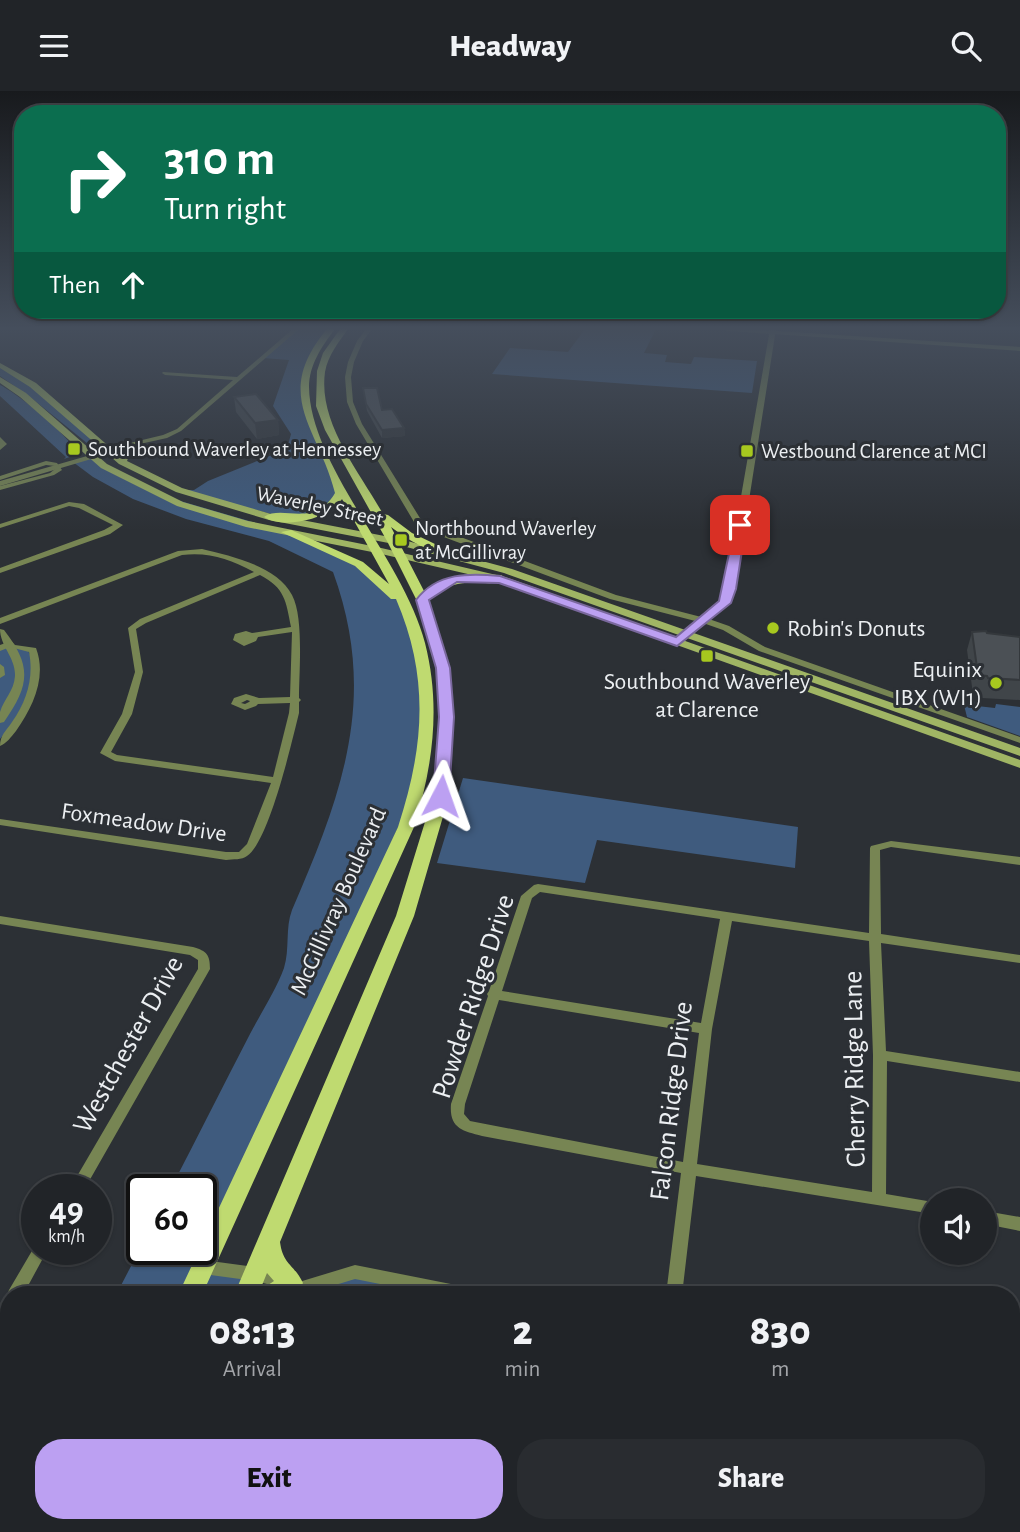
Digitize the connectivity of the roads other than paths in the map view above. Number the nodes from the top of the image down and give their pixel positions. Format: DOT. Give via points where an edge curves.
graph roads {
  1 [pos="24,396"];
  2 [pos="46,396"];
  3 [pos="218,396"];
  4 [pos="306,396"];
  5 [pos="321,396"];
  6 [pos="350,396"];
  7 [pos="763,396"];
  8 [pos="0,439"];
  9 [pos="136,444"];
  10 [pos="0,448"];
  11 [pos="109,451"];
  12 [pos="91,455"];
  13 [pos="122,462"];
  14 [pos="335,476"];
  15 [pos="2,483"];
  16 [pos="375,509"];
  17 [pos="269,517"];
  18 [pos="0,526"];
  19 [pos="287,532"];
  20 [pos="368,537"];
  21 [pos="393,541"];
  22 [pos="377,550"];
  23 [pos="452,555"];
  24 [pos="400,556"];
  25 [pos="0,571"];
  26 [pos="260,572"];
  27 [pos="500,579"];
  28 [pos="422,600"];
  29 [pos="402,602"];
  30 [pos="0,621"];
  31 [pos="706,621"];
  32 [pos="296,629"];
  33 [pos="0,632"];
  34 [pos="689,634"];
  35 [pos="253,635"];
  36 [pos="677,642"];
  37 [pos="8,646"];
  38 [pos="0,667"];
  39 [pos="0,675"];
  40 [pos="296,700"];
  41 [pos="255,701"];
  42 [pos="0,720"];
  43 [pos="1020,740"];
  44 [pos="0,743"];
  45 [pos="1020,752"];
  46 [pos="1020,764"];
  47 [pos="277,781"];
  48 [pos="0,822"];
  49 [pos="1020,862"];
  50 [pos="727,915"];
  51 [pos="0,920"];
  52 [pos="875,938"];
  53 [pos="1020,959"];
  54 [pos="493,994"];
  55 [pos="706,1029"];
  56 [pos="880,1055"];
  57 [pos="1020,1077"];
  58 [pos="690,1169"];
  59 [pos="85,1174"];
  60 [pos="879,1199"];
  61 [pos="920,1206"];
  62 [pos="997,1219"];
  63 [pos="1020,1224"];
  64 [pos="269,1240"];
  65 [pos="32,1265"];
  66 [pos="203,1267"];
  67 [pos="250,1285"];
  68 [pos="20,1286"];
  69 [pos="194,1286"];
  70 [pos="288,1286"];
  71 [pos="301,1286"];
  72 [pos="426,1286"];
  73 [pos="675,1286"];
  1 -- 12 [label="main road, Waverley Street"];
  2 -- 11 [label="main road, Waverley Street"];
  3 -- 9 [label="street" via="178,431"];
  4 -- 14 [label="main road, McGillivray Boulevard" via="309,414"];
  5 -- 16 [label="main road" via="330,430"];
  6 -- 31 [label="street" via="359,424 420,525 613,597"];
  7 -- 31 [label="street" via="730,589 725,603"];
  8 -- 10 [label="street" via="4,445"];
  9 -- 11 [label="street"];
  9 -- 13 [label="main road"];
  11 -- 12 [label="street"];
  11 -- 13 [label="main road, Waverley Street"];
  12 -- 15 [label="street"];
  12 -- 19 [label="main road, Waverley Street" via="115,474 180,504"];
  13 -- 17 [label="main road, Waverley Street" via="179,490"];
  14 -- 17 [label="main road" via="340,493 329,508 302,517"];
  14 -- 20 [label="main road, McGillivray Boulevard"];
  16 -- 21 [label="main road"];
  16 -- 23 [label="main road" via="408,535"];
  17 -- 20 [label="main road, Waverley Street"];
  18 -- 25 [label="street" via="69,504 119,525"];
  19 -- 22 [label="main road, Waverley Street"];
  19 -- 29 [label="main road" via="359,564"];
  20 -- 21 [label="main road, Waverley Street"];
  20 -- 22 [label="main road, McGillivray Boulevard"];
  21 -- 23 [label="main road, Waverley Street"];
  21 -- 24 [label="main road"];
  22 -- 24 [label="main road, Waverley Street"];
  22 -- 29 [label="main road, McGillivray Boulevard"];
  23 -- 34 [label="main road, Waverley Street"];
  24 -- 27 [label="main road, Waverley Street"];
  24 -- 28 [label="main road"];
  26 -- 30 [label="street, Foxmeadow Drive" via="236,559 192,550"];
  26 -- 32 [label="street, Foxmeadow Drive" via="286,590"];
  26 -- 47 [label="street" via="132,628 139,672 127,714 105,753"];
  27 -- 28 [label="main road" via="454,579 440,584"];
  27 -- 36 [label="main road, Waverley Street"];
  28 -- 64 [label="main road" via="443,668 446,717 441,796 405,916"];
  29 -- 66 [label="main road, McGillivray Boulevard" via="418,641 429,717 420,782 401,838"];
  31 -- 34 [label="street"];
  31 -- 43 [label="street" via="762,649"];
  32 -- 35 [label="street"];
  32 -- 40 [label="street, Foxmeadow Drive"];
  33 -- 37 [label="street"];
  34 -- 36 [label="street"];
  34 -- 45 [label="main road, Waverley Street"];
  36 -- 46 [label="main road, Waverley Street"];
  37 -- 42 [label="street" via="19,658 21,674"];
  37 -- 44 [label="street" via="33,650 37,672 24,713"];
  38 -- 39 [label="street"];
  40 -- 41 [label="street"];
  40 -- 47 [label="street, Foxmeadow Drive"];
  47 -- 48 [label="street, Foxmeadow Drive" via="252,846 242,855"];
  49 -- 52 [label="street, Cherry Ridge Lane" via="891,844 875,848"];
  50 -- 52 [label="street, Powder Ridge Drive"];
  50 -- 54 [label="street, Powder Ridge Drive" via="538,888 527,897"];
  50 -- 55 [label="street, Falcon Ridge Drive"];
  51 -- 59 [label="street, Westchester Drive" via="194,951 204,958 204,969"];
  52 -- 53 [label="street, Powder Ridge Drive"];
  52 -- 56 [label="street, Cherry Ridge Lane"];
  54 -- 55 [label="street"];
  54 -- 58 [label="street, Powder Ridge Drive" via="458,1104 457,1116 466,1126"];
  55 -- 58 [label="street, Falcon Ridge Drive"];
  56 -- 57 [label="street"];
  56 -- 60 [label="street, Cherry Ridge Lane"];
  58 -- 60 [label="street"];
  58 -- 73 [label="street, Falcon Ridge Drive"];
  60 -- 61 [label="street"];
  62 -- 63 [label="street"];
  64 -- 67 [label="main road"];
  64 -- 70 [label="main road" via="270,1259"];
  65 -- 68 [label="street"];
  66 -- 67 [label="street"];
  66 -- 69 [label="main road, McGillivray Boulevard"];
  71 -- 72 [label="street" via="355,1272"];
}
